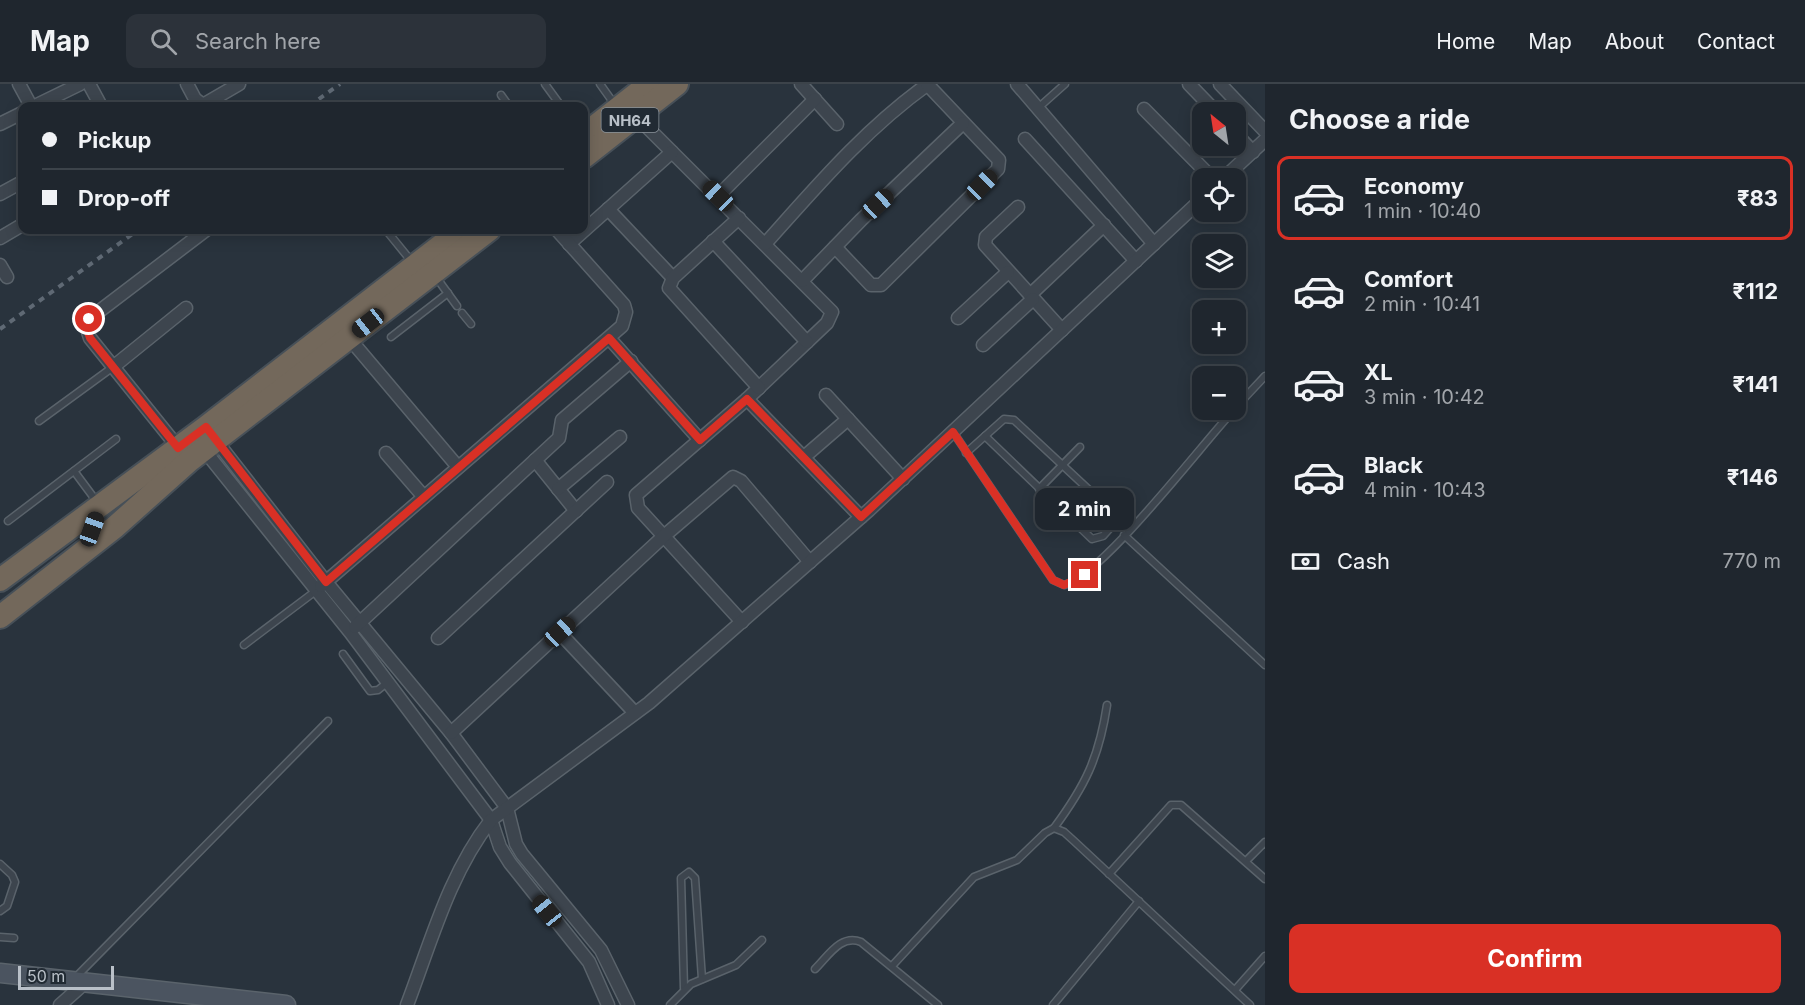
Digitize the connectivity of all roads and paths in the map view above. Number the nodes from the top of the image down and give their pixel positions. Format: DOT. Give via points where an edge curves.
graph roads {
  1 [pos="19,84"];
  2 [pos="80,84"];
  3 [pos="89,84"];
  4 [pos="187,84"];
  5 [pos="238,84"];
  6 [pos="545,84"];
  7 [pos="600,84"];
  8 [pos="649,84"];
  9 [pos="677,84"];
  10 [pos="801,84"];
  11 [pos="928,84"];
  12 [pos="1017,84"];
  13 [pos="1065,84"];
  14 [pos="1189,84"];
  15 [pos="1220,84"];
  16 [pos="501,95"];
  17 [pos="815,99"];
  18 [pos="30,102"];
  19 [pos="42,102"];
  20 [pos="99,102"];
  21 [pos="199,102"];
  22 [pos="208,102"];
  23 [pos="506,102"];
  24 [pos="558,102"];
  25 [pos="1206,102"];
  26 [pos="1038,108"];
  27 [pos="1144,109"];
  28 [pos="625,110"];
  29 [pos="18,115"];
  30 [pos="837,123"];
  31 [pos="963,123"];
  32 [pos="0,124"];
  33 [pos="1265,131"];
  34 [pos="588,133"];
  35 [pos="1025,139"];
  36 [pos="1265,140"];
  37 [pos="1246,145"];
  38 [pos="588,152"];
  39 [pos="672,152"];
  40 [pos="1253,152"];
  41 [pos="1202,168"];
  42 [pos="1235,168"];
  43 [pos="18,184"];
  44 [pos="0,194"];
  45 [pos="718,196"];
  46 [pos="1018,207"];
  47 [pos="1192,208"];
  48 [pos="608,209"];
  49 [pos="739,218"];
  50 [pos="1104,225"];
  51 [pos="18,227"];
  52 [pos="588,227"];
  53 [pos="201,234"];
  54 [pos="390,234"];
  55 [pos="458,234"];
  56 [pos="483,234"];
  57 [pos="560,234"];
  58 [pos="580,234"];
  59 [pos="0,238"];
  60 [pos="713,241"];
  61 [pos="569,244"];
  62 [pos="765,244"];
  63 [pos="1154,244"];
  64 [pos="835,247"];
  65 [pos="1136,261"];
  66 [pos="0,265"];
  67 [pos="1008,272"];
  68 [pos="424,273"];
  69 [pos="6,277"];
  70 [pos="673,278"];
  71 [pos="802,281"];
  72 [pos="448,293"];
  73 [pos="1032,297"];
  74 [pos="457,306"];
  75 [pos="186,308"];
  76 [pos="462,313"];
  77 [pos="958,318"];
  78 [pos="471,324"];
  79 [pos="1062,330"];
  80 [pos="392,337"];
  81 [pos="349,338"];
  82 [pos="609,338"];
  83 [pos="807,342"];
  84 [pos="982,345"];
  85 [pos="631,361"];
  86 [pos="113,367"];
  87 [pos="1265,376"];
  88 [pos="759,388"];
  89 [pos="826,395"];
  90 [pos="1246,396"];
  91 [pos="747,399"];
  92 [pos="848,419"];
  93 [pos="1224,420"];
  94 [pos="39,421"];
  95 [pos="953,432"];
  96 [pos="985,436"];
  97 [pos="620,437"];
  98 [pos="116,439"];
  99 [pos="700,440"];
  100 [pos="198,444"];
  101 [pos="1080,447"];
  102 [pos="387,453"];
  103 [pos="966,453"];
  104 [pos="804,458"];
  105 [pos="535,460"];
  106 [pos="1062,466"];
  107 [pos="458,467"];
  108 [pos="74,471"];
  109 [pos="903,479"];
  110 [pos="607,482"];
  111 [pos="558,489"];
  112 [pos="1039,489"];
  113 [pos="424,497"];
  114 [pos="576,511"];
  115 [pos="108,517"];
  116 [pos="861,517"];
  117 [pos="1119,518"];
  118 [pos="8,521"];
  119 [pos="1130,528"];
  120 [pos="1124,535"];
  121 [pos="664,536"];
  122 [pos="810,562"];
  123 [pos="0,580"];
  124 [pos="321,586"];
  125 [pos="0,600"];
  126 [pos="0,617"];
  127 [pos="360,622"];
  128 [pos="742,622"];
  129 [pos="350,632"];
  130 [pos="560,632"];
  131 [pos="438,638"];
  132 [pos="243,645"];
  133 [pos="343,654"];
  134 [pos="1265,665"];
  135 [pos="388,682"];
  136 [pos="1107,705"];
  137 [pos="635,713"];
  138 [pos="328,721"];
  139 [pos="451,733"];
  140 [pos="507,808"];
  141 [pos="491,820"];
  142 [pos="1054,828"];
  143 [pos="1265,842"];
  144 [pos="1246,861"];
  145 [pos="2,865"];
  146 [pos="0,873"];
  147 [pos="1109,874"];
  148 [pos="1265,879"];
  149 [pos="1139,901"];
  150 [pos="0,911"];
  151 [pos="0,937"];
  152 [pos="14,938"];
  153 [pos="762,940"];
  154 [pos="1265,956"];
  155 [pos="892,966"];
  156 [pos="815,969"];
  157 [pos="0,973"];
  158 [pos="702,980"];
  159 [pos="80,981"];
  160 [pos="684,988"];
  161 [pos="1235,990"];
  162 [pos="60,1005"];
  163 [pos="286,1005"];
  164 [pos="407,1005"];
  165 [pos="608,1005"];
  166 [pos="628,1005"];
  167 [pos="670,1005"];
  168 [pos="938,1005"];
  169 [pos="1053,1005"];
  170 [pos="1250,1005"];
  1 -- 18 [label="street"];
  2 -- 19 [label="street"];
  3 -- 20 [label="street"];
  4 -- 21 [label="street"];
  5 -- 22 [label="street"];
  6 -- 24 [label="lane"];
  7 -- 28 [label="lane"];
  8 -- 28 [label="highway, NH64"];
  9 -- 28 [label="highway, NH64"];
  10 -- 17 [label="street"];
  11 -- 31 [label="street"];
  11 -- 62 [label="street" via="888,113 851,149"];
  12 -- 26 [label="street"];
  13 -- 26 [label="lane"];
  14 -- 25 [label="street"];
  15 -- 33 [label="street"];
  16 -- 23 [label="lane"];
  17 -- 30 [label="street"];
  17 -- 45 [label="street"];
  26 -- 63 [label="street"];
  27 -- 41 [label="street"];
  28 -- 34 [label="highway, NH64"];
  28 -- 38 [label="highway, NH64"];
  28 -- 39 [label="street"];
  29 -- 32 [label="street"];
  31 -- 64 [label="street"];
  31 -- 64 [label="street" via="999,160 998,169 889,279 881,285 871,285"];
  35 -- 50 [label="street"];
  36 -- 40 [label="street"];
  37 -- 40 [label="street"];
  39 -- 45 [label="street"];
  39 -- 48 [label="street"];
  40 -- 42 [label="street"];
  43 -- 44 [label="street"];
  45 -- 49 [label="street"];
  46 -- 67 [label="street" via="986,237 988,250"];
  47 -- 63 [label="street"];
  48 -- 52 [label="street"];
  48 -- 70 [label="street"];
  49 -- 60 [label="street"];
  49 -- 62 [label="street"];
  50 -- 65 [label="street"];
  50 -- 73 [label="street"];
  51 -- 59 [label="street"];
  53 -- 86 [label="street" via="89,319 86,326 90,338"];
  54 -- 68 [label="lane"];
  55 -- 68 [label="highway"];
  56 -- 68 [label="highway"];
  57 -- 61 [label="street"];
  58 -- 61 [label="street"];
  60 -- 70 [label="street"];
  60 -- 83 [label="street"];
  61 -- 82 [label="street" via="624,305 625,319"];
  62 -- 71 [label="street"];
  63 -- 65 [label="street"];
  64 -- 71 [label="street"];
  65 -- 79 [label="street"];
  66 -- 69 [label="street"];
  67 -- 73 [label="street"];
  67 -- 77 [label="street"];
  68 -- 72 [label="lane"];
  68 -- 81 [label="highway"];
  68 -- 100 [label="highway"];
  70 -- 88 [label="street" via="669,288 674,296"];
  71 -- 83 [label="street" via="832,312 827,323"];
  72 -- 74 [label="lane"];
  72 -- 80 [label="lane"];
  73 -- 79 [label="street"];
  73 -- 84 [label="street"];
  75 -- 86 [label="street"];
  76 -- 78 [label="lane"];
  79 -- 95 [label="street"];
  81 -- 100 [label="highway"];
  81 -- 107 [label="street"];
  82 -- 85 [label="street"];
  82 -- 107 [label="street"];
  83 -- 88 [label="street"];
  85 -- 99 [label="street"];
  85 -- 105 [label="street" via="562,420 559,438"];
  86 -- 94 [label="lane"];
  86 -- 100 [label="street"];
  87 -- 90 [label="lane"];
  88 -- 91 [label="street"];
  89 -- 92 [label="street"];
  91 -- 99 [label="street"];
  91 -- 104 [label="street"];
  92 -- 104 [label="street"];
  92 -- 109 [label="street"];
  93 -- 119 [label="lane"];
  95 -- 103 [label="lane"];
  95 -- 109 [label="street"];
  96 -- 103 [label="lane"];
  96 -- 106 [label="lane" via="1004,419 1014,420"];
  96 -- 112 [label="lane"];
  97 -- 111 [label="street"];
  98 -- 108 [label="lane"];
  99 -- 121 [label="street" via="636,495 638,508"];
  100 -- 115 [label="highway"];
  100 -- 124 [label="street"];
  101 -- 106 [label="lane"];
  102 -- 113 [label="street"];
  103 -- 120 [label="lane" via="1053,580 1064,585 1085,575"];
  104 -- 116 [label="street"];
  105 -- 111 [label="street"];
  105 -- 127 [label="street"];
  106 -- 112 [label="lane"];
  106 -- 117 [label="lane"];
  107 -- 113 [label="street"];
  108 -- 115 [label="lane"];
  108 -- 118 [label="lane"];
  109 -- 116 [label="street"];
  110 -- 114 [label="street"];
  111 -- 114 [label="street"];
  112 -- 117 [label="lane" via="1092,539 1103,536"];
  113 -- 124 [label="street"];
  114 -- 131 [label="street"];
  115 -- 123 [label="highway"];
  115 -- 125 [label="highway"];
  115 -- 126 [label="highway"];
  116 -- 122 [label="street"];
  117 -- 119 [label="lane"];
  119 -- 120 [label="lane"];
  120 -- 134 [label="lane"];
  121 -- 122 [label="street" via="736,477"];
  121 -- 128 [label="street"];
  121 -- 130 [label="street"];
  122 -- 128 [label="street"];
  124 -- 127 [label="street"];
  124 -- 129 [label="street"];
  124 -- 132 [label="lane"];
  127 -- 129 [label="street"];
  127 -- 139 [label="street"];
  128 -- 137 [label="street"];
  129 -- 135 [label="street"];
  130 -- 137 [label="street"];
  130 -- 139 [label="street"];
  133 -- 135 [label="lane" via="370,691"];
  135 -- 141 [label="street"];
  136 -- 142 [label="lane" via="1094,764"];
  137 -- 140 [label="street"];
  138 -- 159 [label="lane"];
  139 -- 140 [label="street"];
  140 -- 141 [label="street"];
  140 -- 166 [label="street" via="522,855 602,951"];
  141 -- 164 [label="street" via="458,871"];
  141 -- 165 [label="street" via="510,863 589,962"];
  142 -- 147 [label="lane" via="1064,832"];
  142 -- 155 [label="lane" via="1017,860 975,877"];
  143 -- 144 [label="lane"];
  144 -- 147 [label="lane" via="1194,814 1181,805 1171,805"];
  144 -- 148 [label="lane"];
  145 -- 146 [label="lane"];
  145 -- 150 [label="lane" via="15,882 7,906"];
  147 -- 149 [label="lane"];
  149 -- 161 [label="lane"];
  149 -- 169 [label="lane"];
  151 -- 152 [label="lane"];
  153 -- 158 [label="lane" via="736,965"];
  154 -- 161 [label="lane"];
  155 -- 156 [label="lane" via="851,938 844,940"];
  155 -- 168 [label="lane"];
  157 -- 159 [label="street"];
  158 -- 160 [label="lane"];
  158 -- 160 [label="lane" via="695,878 689,872 681,878"];
  159 -- 162 [label="street"];
  159 -- 163 [label="street"];
  160 -- 167 [label="lane"];
  161 -- 170 [label="lane"];
}
